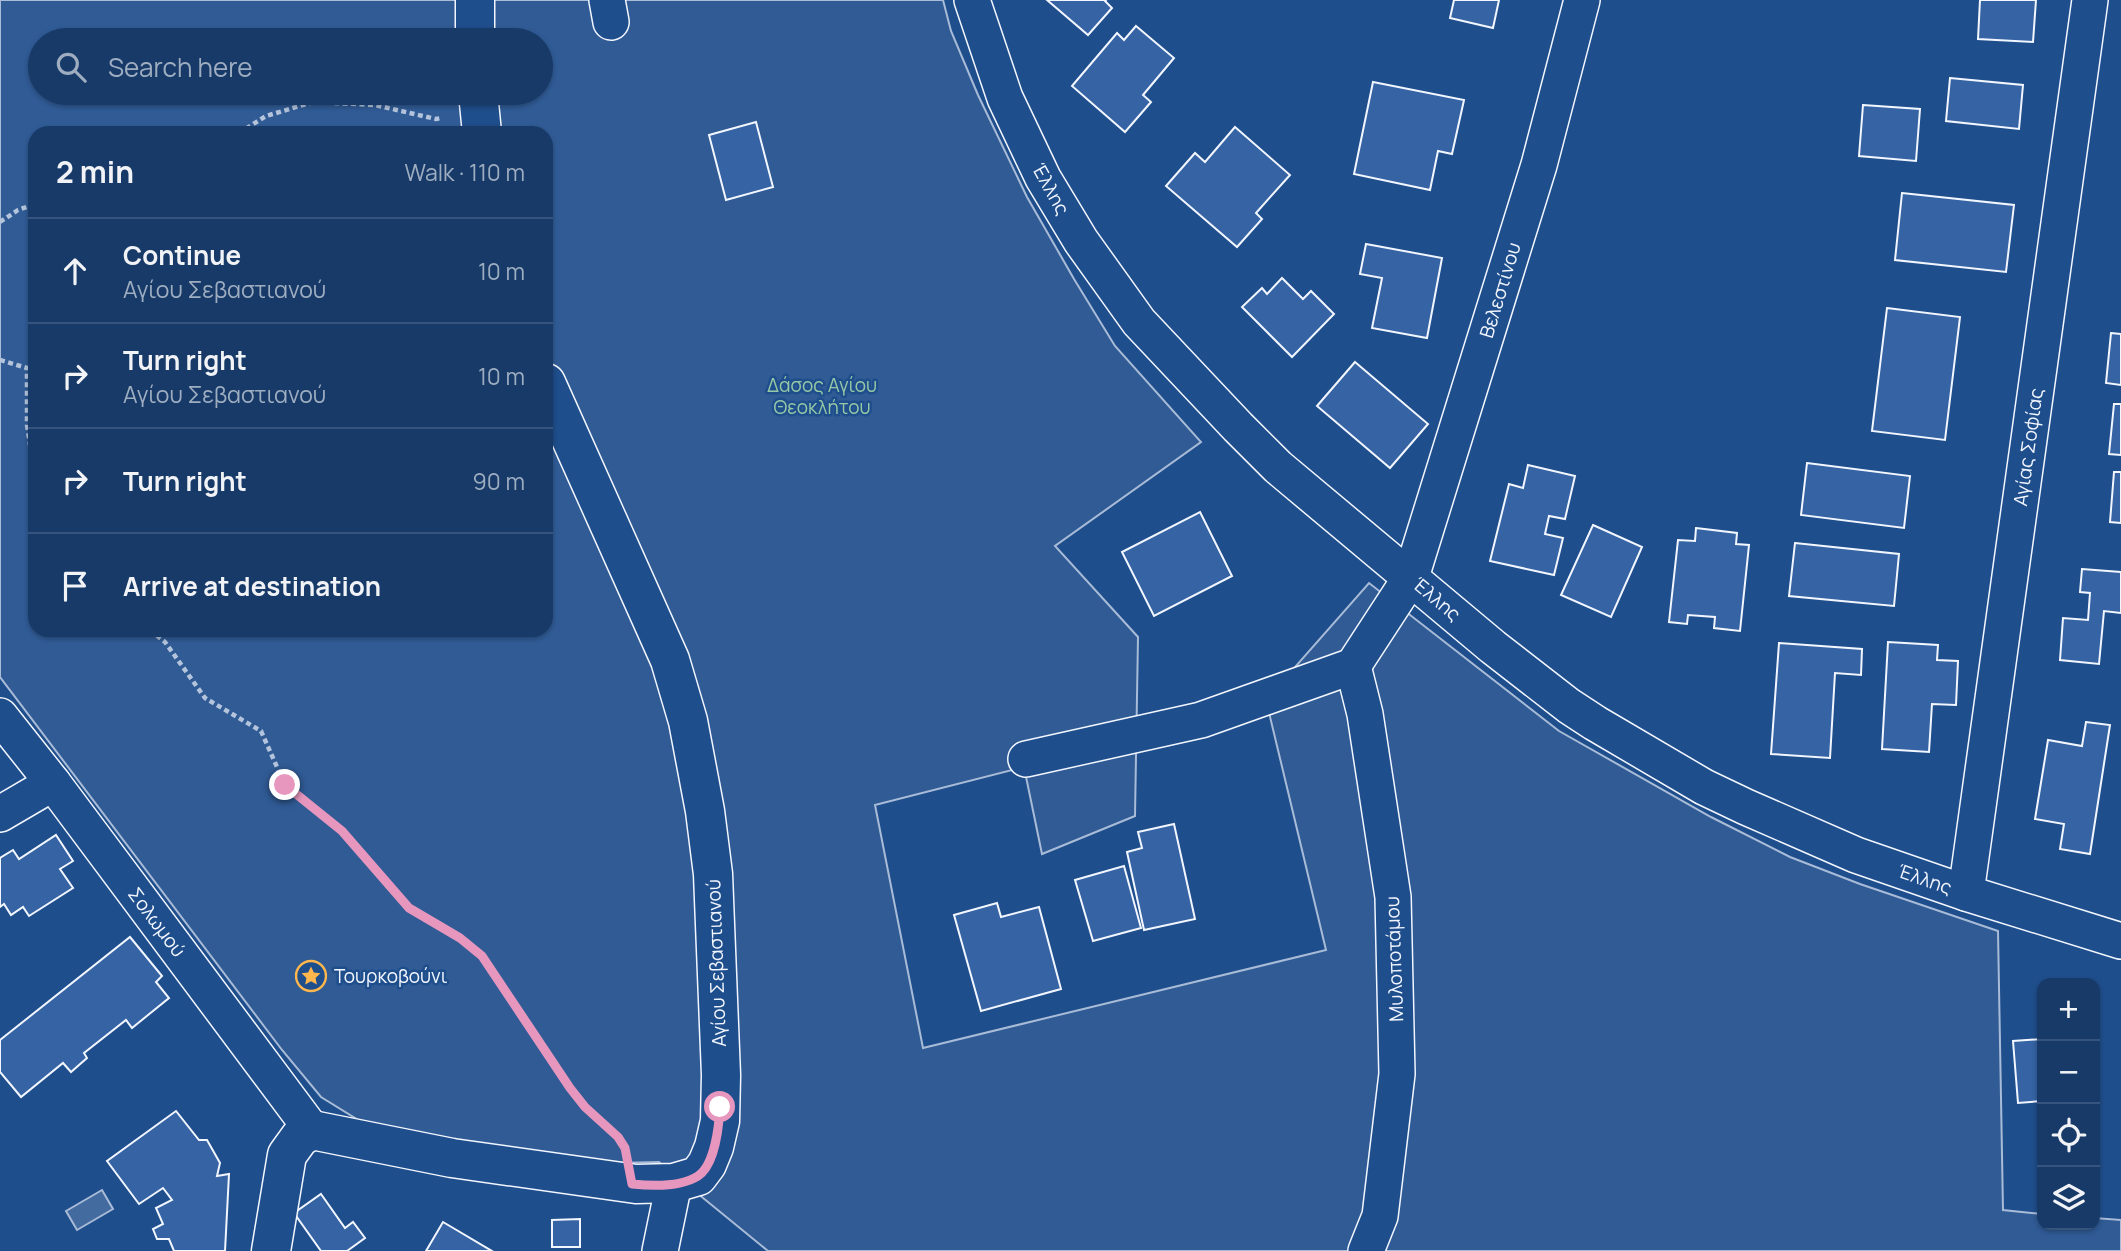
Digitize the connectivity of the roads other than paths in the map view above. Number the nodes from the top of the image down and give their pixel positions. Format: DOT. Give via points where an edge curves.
graph roads {
  1 [pos="475,0"];
  2 [pos="972,0"];
  3 [pos="1582,0"];
  4 [pos="2090,0"];
  5 [pos="475,28"];
  6 [pos="553,399"];
  7 [pos="1411,577"];
  8 [pos="1353,666"];
  9 [pos="0,716"];
  10 [pos="1027,759"];
  11 [pos="53,783"];
  12 [pos="0,814"];
  13 [pos="1966,893"];
  14 [pos="2121,941"];
  15 [pos="312,1130"];
  16 [pos="674,1183"];
  17 [pos="271,1251"];
  18 [pos="660,1251"];
  19 [pos="1366,1251"];
  1 -- 5 [label="street"];
  2 -- 7 [label="street, Έλλης" via="1005,98 1043,178 1139,322 1278,467"];
  3 -- 7 [label="street, Βελεστίνου" via="1539,165"];
  4 -- 13 [label="street, Αγίας Σοφίας"];
  6 -- 16 [label="street, Αγίου Σεβαστιανού" via="670,660 688,721 705,811 716,928 720,1121 702,1173"];
  7 -- 8 [label="street, Βελεστίνου"];
  7 -- 13 [label="street, Έλλης" via="1569,706 1659,762 1807,835"];
  8 -- 10 [label="street" via="1200,720"];
  8 -- 19 [label="street, Μυλοποτάμου" via="1394,897 1397,1074 1380,1216"];
  9 -- 11 [label="street, Σολωμού"];
  11 -- 12 [label="street"];
  11 -- 15 [label="street, Σολωμού"];
  13 -- 14 [label="street, Έλλης"];
  15 -- 16 [label="street, Αγίου Σεβαστιανού" via="452,1158 632,1184"];
  15 -- 17 [label="street" via="300,1137 287,1155"];
  16 -- 18 [label="street"];
}
